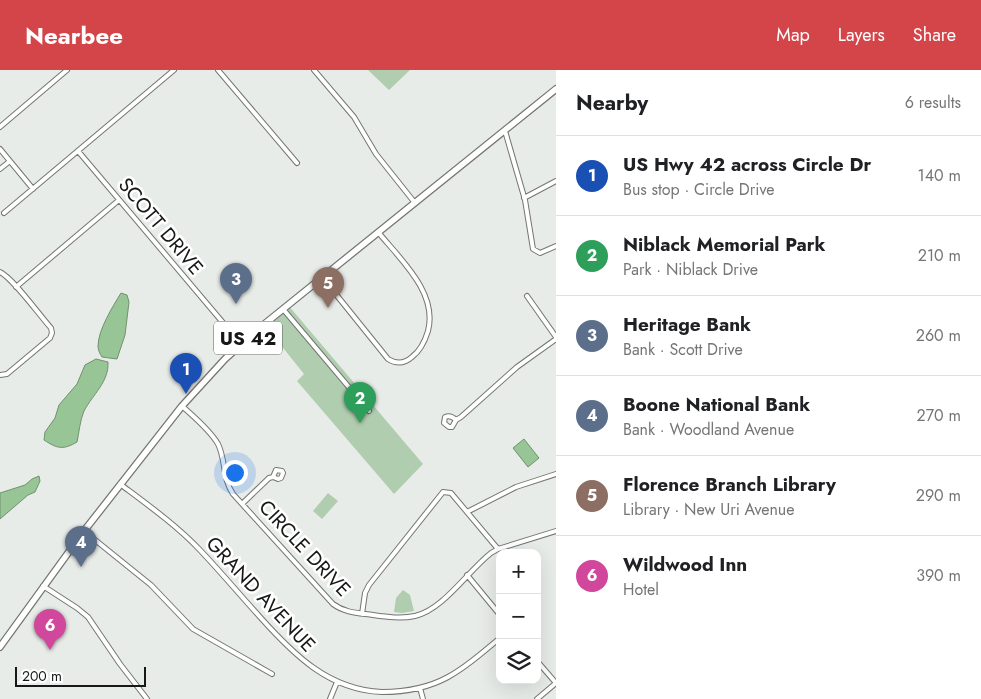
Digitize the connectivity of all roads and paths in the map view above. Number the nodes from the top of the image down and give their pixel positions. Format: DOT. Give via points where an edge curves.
graph roads {
  1 [pos="67,70"];
  2 [pos="174,70"];
  3 [pos="218,70"];
  4 [pos="314,70"];
  5 [pos="556,89"];
  6 [pos="0,127"];
  7 [pos="505,131"];
  8 [pos="0,149"];
  9 [pos="78,151"];
  10 [pos="10,161"];
  11 [pos="297,163"];
  12 [pos="0,169"];
  13 [pos="556,182"];
  14 [pos="33,189"];
  15 [pos="524,198"];
  16 [pos="119,200"];
  17 [pos="415,203"];
  18 [pos="4,213"];
  19 [pos="378,232"];
  20 [pos="556,246"];
  21 [pos="0,272"];
  22 [pos="322,278"];
  23 [pos="16,287"];
  24 [pos="526,296"];
  25 [pos="283,309"];
  26 [pos="556,338"];
  27 [pos="241,344"];
  28 [pos="1,375"];
  29 [pos="182,406"];
  30 [pos="369,411"];
  31 [pos="456,420"];
  32 [pos="556,474"];
  33 [pos="273,476"];
  34 [pos="120,484"];
  35 [pos="243,503"];
  36 [pos="467,512"];
  37 [pos="556,530"];
  38 [pos="84,531"];
  39 [pos="498,549"];
  40 [pos="496,550"];
  41 [pos="467,575"];
  42 [pos="43,586"];
  43 [pos="496,610"];
  44 [pos="362,614"];
  45 [pos="499,639"];
  46 [pos="0,647"];
  47 [pos="541,666"];
  48 [pos="272,674"];
  49 [pos="337,682"];
  50 [pos="556,683"];
  51 [pos="420,688"];
  52 [pos="147,699"];
  53 [pos="330,699"];
  54 [pos="423,699"];
  55 [pos="537,699"];
  1 -- 6 [label="street"];
  2 -- 9 [label="street"];
  3 -- 11 [label="street"];
  4 -- 17 [label="street" via="354,117 376,154"];
  5 -- 7 [label="main road, US 42"];
  7 -- 15 [label="street"];
  7 -- 17 [label="main road, US 42"];
  8 -- 10 [label="street"];
  9 -- 14 [label="street"];
  9 -- 16 [label="street, SCOTT DRIVE"];
  10 -- 12 [label="street"];
  10 -- 14 [label="street"];
  13 -- 15 [label="street"];
  14 -- 18 [label="street"];
  15 -- 20 [label="street" via="532,247 541,252"];
  16 -- 23 [label="street"];
  16 -- 27 [label="street, SCOTT DRIVE"];
  17 -- 19 [label="main road, US 42"];
  19 -- 22 [label="main road, US 42"];
  19 -- 22 [label="street" via="420,284 429,304 427,335 412,358 400,363 388,359"];
  21 -- 23 [label="street"];
  22 -- 25 [label="main road, US 42"];
  23 -- 28 [label="street" via="52,333 7,374"];
  24 -- 26 [label="street"];
  25 -- 27 [label="main road, US 42"];
  25 -- 30 [label="street"];
  26 -- 31 [label="street" via="516,367"];
  27 -- 29 [label="main road, US 42" via="206,377"];
  29 -- 34 [label="main road, US 42"];
  29 -- 35 [label="street, CIRCLE DRIVE" via="218,444 228,486"];
  32 -- 36 [label="street" via="516,487"];
  33 -- 35 [label="street"];
  34 -- 38 [label="main road, US 42"];
  34 -- 49 [label="street, GRAND AVENUE" via="189,539 295,654"];
  35 -- 44 [label="street, CIRCLE DRIVE" via="333,604"];
  36 -- 39 [label="street"];
  36 -- 44 [label="street" via="451,493 441,493 369,585"];
  37 -- 39 [label="street, CIRCLE DRIVE"];
  38 -- 42 [label="main road, US 42"];
  38 -- 48 [label="street" via="151,585 193,629"];
  40 -- 41 [label="street, CIRCLE DRIVE"];
  41 -- 43 [label="street"];
  41 -- 44 [label="street, CIRCLE DRIVE" via="439,604 421,615 400,618"];
  42 -- 46 [label="main road, US 42"];
  42 -- 52 [label="street" via="88,617"];
  45 -- 51 [label="street, GRAND AVENUE" via="460,670"];
  47 -- 50 [label="street"];
  49 -- 51 [label="street, GRAND AVENUE" via="379,692"];
  49 -- 53 [label="street"];
  50 -- 55 [label="street"];
  51 -- 54 [label="street"];
}
